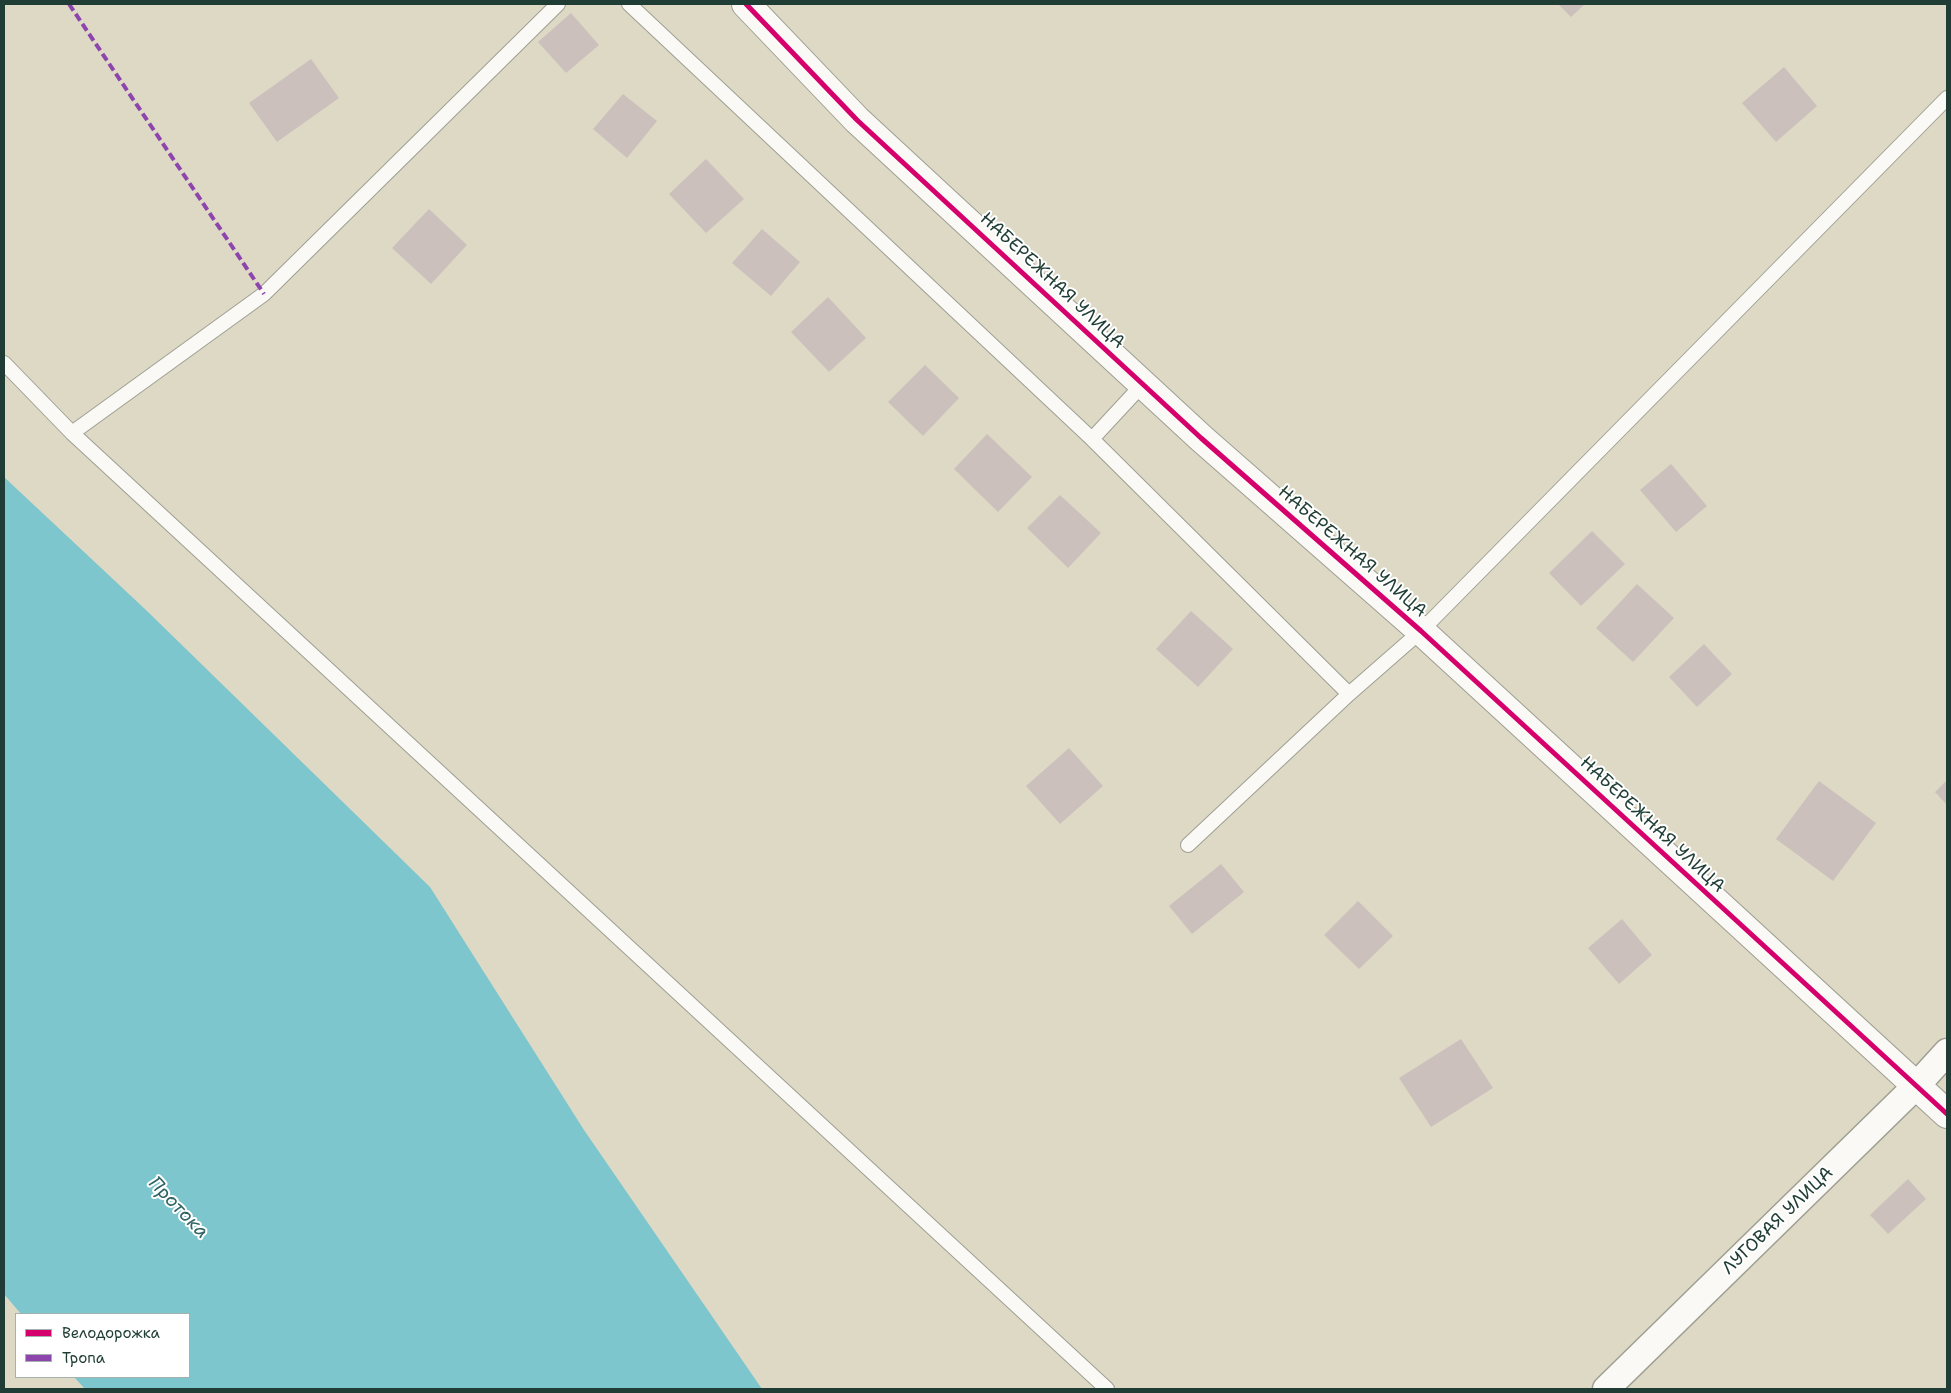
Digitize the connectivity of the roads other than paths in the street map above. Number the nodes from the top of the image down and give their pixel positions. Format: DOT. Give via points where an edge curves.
graph roads {
  1 [pos="558,4"];
  2 [pos="629,4"];
  3 [pos="746,4"];
  4 [pos="1947,98"];
  5 [pos="4,363"];
  6 [pos="1143,384"];
  7 [pos="72,433"];
  8 [pos="1092,439"];
  9 [pos="1420,631"];
  10 [pos="1350,694"];
  11 [pos="1188,846"];
  12 [pos="1947,1052"];
  13 [pos="1916,1086"];
  14 [pos="1947,1114"];
  15 [pos="1107,1389"];
  16 [pos="1606,1389"];
  1 -- 7 [label="lane" via="264,294"];
  2 -- 8 [label="lane"];
  3 -- 6 [label="street, НАБЕРЕЖНАЯ УЛИЦА" via="857,120"];
  4 -- 9 [label="lane"];
  5 -- 7 [label="lane"];
  6 -- 8 [label="lane"];
  6 -- 9 [label="street, НАБЕРЕЖНАЯ УЛИЦА"];
  7 -- 15 [label="lane"];
  8 -- 10 [label="lane"];
  9 -- 10 [label="lane"];
  9 -- 13 [label="street, НАБЕРЕЖНАЯ УЛИЦА"];
  10 -- 11 [label="lane"];
  12 -- 13 [label="street, ЛУГОВАЯ УЛИЦА"];
  13 -- 14 [label="street, НАБЕРЕЖНАЯ УЛИЦА"];
  13 -- 16 [label="street, ЛУГОВАЯ УЛИЦА"];
}
